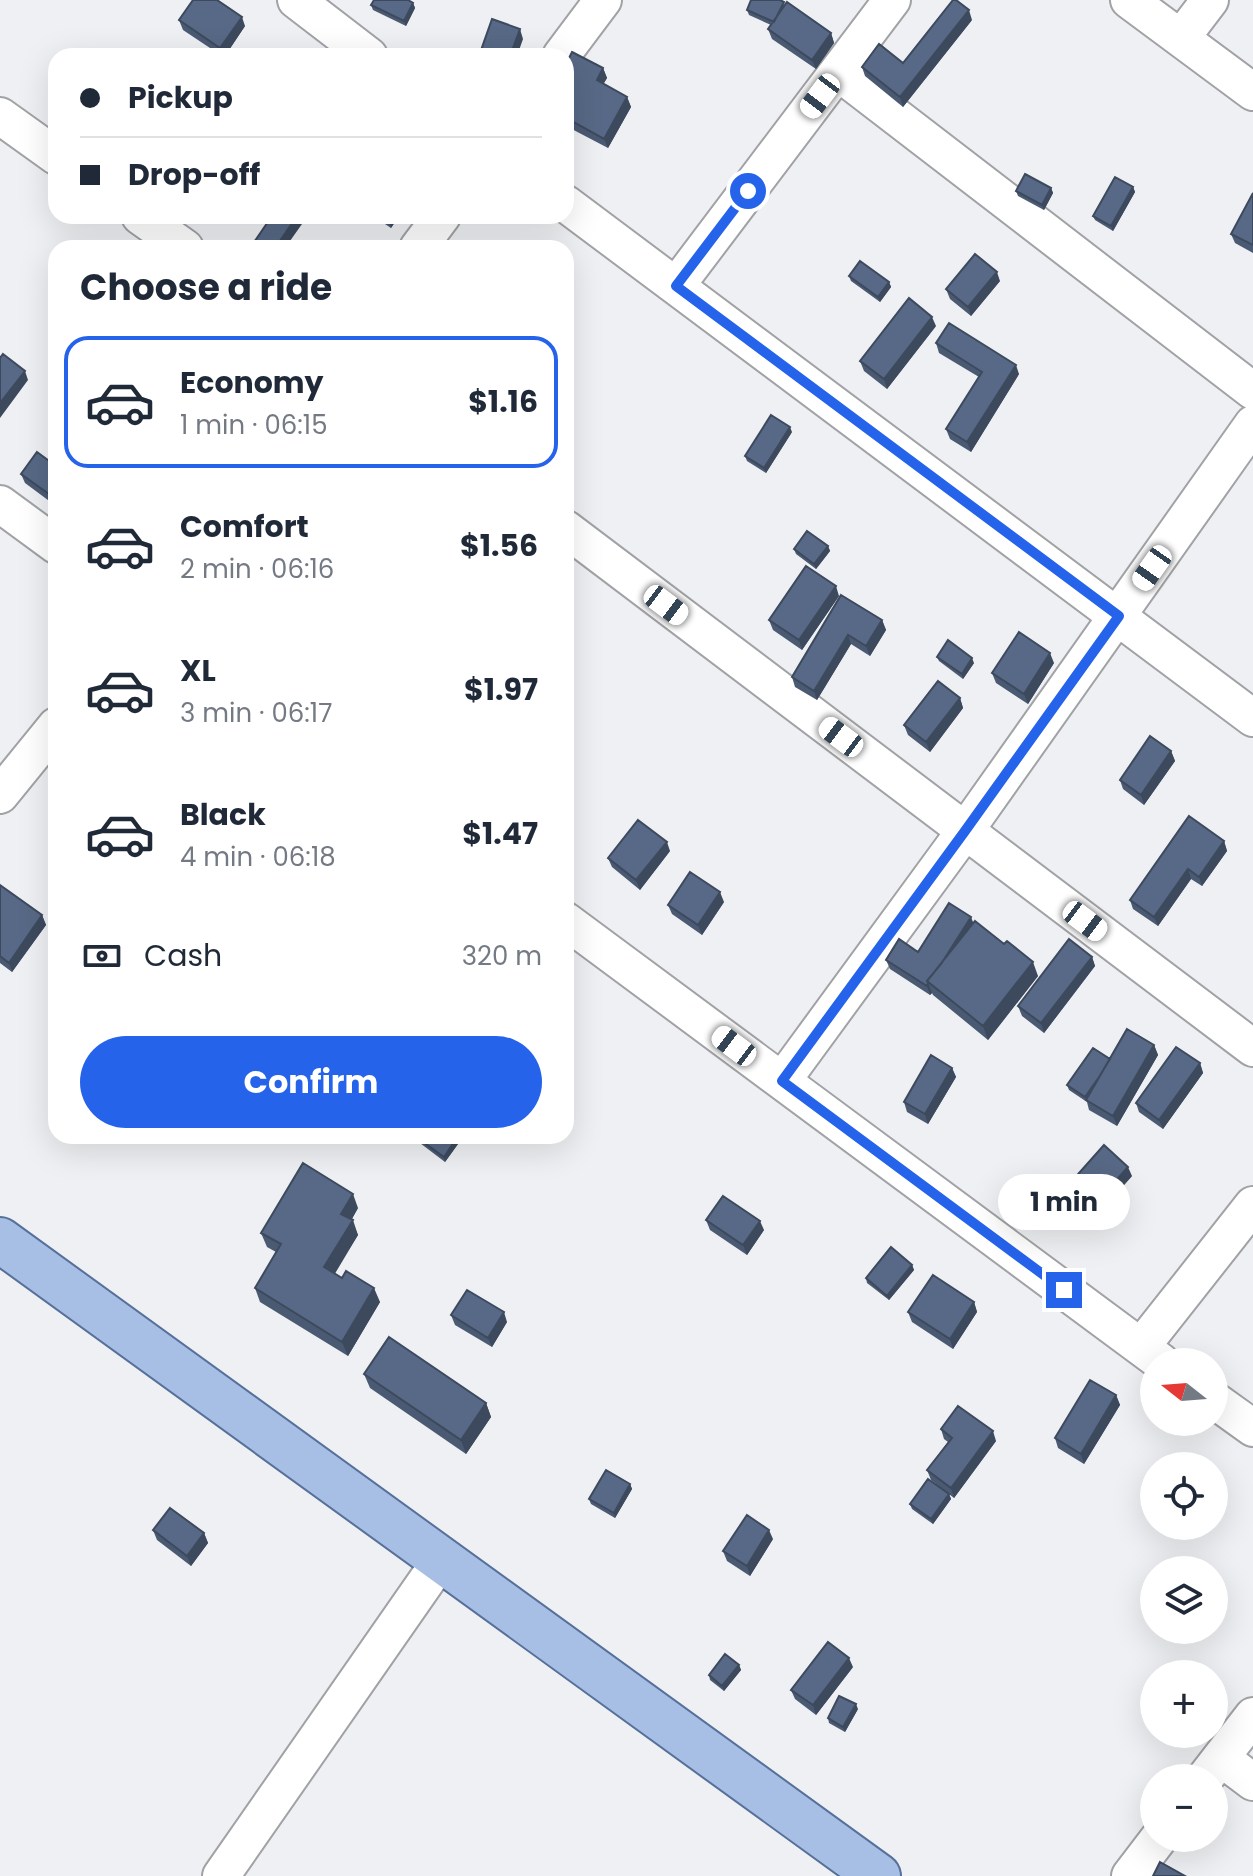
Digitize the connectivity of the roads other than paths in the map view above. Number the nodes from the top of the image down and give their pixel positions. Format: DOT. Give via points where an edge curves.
graph roads {
  1 [pos="296,0"];
  2 [pos="603,0"];
  3 [pos="892,0"];
  4 [pos="1129,0"];
  5 [pos="1210,0"];
  6 [pos="1181,38"];
  7 [pos="359,48"];
  8 [pos="567,48"];
  9 [pos="838,72"];
  10 [pos="1253,92"];
  11 [pos="0,116"];
  12 [pos="48,150"];
  13 [pos="574,210"];
  14 [pos="151,224"];
  15 [pos="174,240"];
  16 [pos="676,286"];
  17 [pos="1253,391"];
  18 [pos="1253,424"];
  19 [pos="0,504"];
  20 [pos="574,535"];
  21 [pos="48,539"];
  22 [pos="1119,616"];
  23 [pos="1253,718"];
  24 [pos="48,736"];
  25 [pos="0,795"];
  26 [pos="965,831"];
  27 [pos="574,927"];
  28 [pos="1253,1048"];
  29 [pos="782,1081"];
  30 [pos="1253,1205"];
  31 [pos="0,1240"];
  32 [pos="1142,1348"];
  33 [pos="1156,1348"];
  34 [pos="1228,1410"];
  35 [pos="1253,1428"];
  36 [pos="441,1560"];
  37 [pos="1253,1716"];
  38 [pos="1216,1764"];
  39 [pos="1228,1773"];
  40 [pos="1253,1782"];
  41 [pos="1148,1852"];
  42 [pos="221,1876"];
  43 [pos="878,1876"];
  44 [pos="1130,1876"];
  1 -- 7 [label="street"];
  2 -- 8 [label="street"];
  3 -- 9 [label="street"];
  4 -- 6 [label="street"];
  5 -- 6 [label="street"];
  6 -- 10 [label="street"];
  9 -- 16 [label="street"];
  9 -- 17 [label="street"];
  11 -- 12 [label="street"];
  13 -- 16 [label="street"];
  14 -- 15 [label="street"];
  16 -- 22 [label="street"];
  18 -- 22 [label="street"];
  19 -- 21 [label="street"];
  20 -- 26 [label="street"];
  22 -- 23 [label="street"];
  22 -- 26 [label="street"];
  24 -- 25 [label="street"];
  26 -- 28 [label="street"];
  26 -- 29 [label="street"];
  27 -- 29 [label="street"];
  29 -- 32 [label="street"];
  30 -- 33 [label="street"];
  31 -- 36 [label="main road"];
  34 -- 35 [label="street"];
  36 -- 42 [label="street"];
  36 -- 43 [label="main road"];
  37 -- 38 [label="street"];
  39 -- 40 [label="street"];
  41 -- 44 [label="street"];
}
